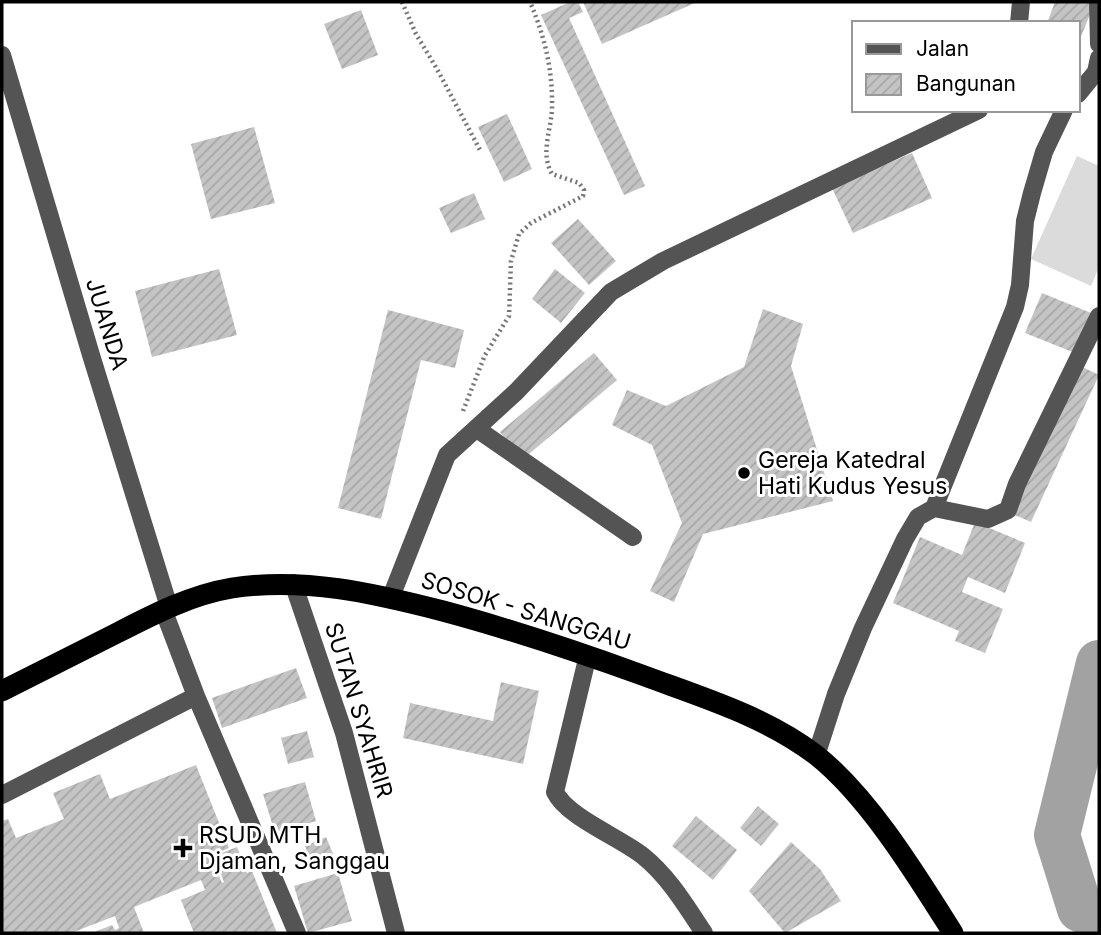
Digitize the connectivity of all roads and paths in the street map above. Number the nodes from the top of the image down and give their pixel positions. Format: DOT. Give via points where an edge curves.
graph roads {
  1 [pos="402,2"];
  2 [pos="530,2"];
  3 [pos="1021,2"];
  4 [pos="1098,2"];
  5 [pos="1019,21"];
  6 [pos="1099,44"];
  7 [pos="2,55"];
  8 [pos="1099,58"];
  9 [pos="1080,92"];
  10 [pos="975,112"];
  11 [pos="1063,112"];
  12 [pos="480,150"];
  13 [pos="1099,316"];
  14 [pos="460,418"];
  15 [pos="477,429"];
  16 [pos="934,508"];
  17 [pos="633,537"];
  18 [pos="293,583"];
  19 [pos="391,597"];
  20 [pos="166,608"];
  21 [pos="588,654"];
  22 [pos="2,691"];
  23 [pos="196,696"];
  24 [pos="816,755"];
  25 [pos="2,794"];
  26 [pos="297,933"];
  27 [pos="396,933"];
  28 [pos="704,933"];
  29 [pos="953,933"];
  1 -- 12 [label="path"];
  2 -- 14 [label="path" via="549,62 552,111 546,163 552,174 579,183 584,191 573,203 531,223 519,234 511,261 509,316 485,355"];
  3 -- 5 [label="street"];
  4 -- 6 [label="street"];
  7 -- 20 [label="street, JUANDA"];
  8 -- 9 [label="street" via="1096,72"];
  10 -- 15 [label="street" via="639,274 611,292"];
  11 -- 16 [label="street" via="1044,152 1025,220 1015,307"];
  13 -- 16 [label="street" via="1008,510 988,519"];
  15 -- 17 [label="street"];
  15 -- 19 [label="street" via="447,455"];
  16 -- 24 [label="street" via="918,517 899,550 845,672"];
  18 -- 19 [label="highway, SOSOK - SANGGAU"];
  18 -- 20 [label="highway, SOSOK - SANGGAU" via="232,588"];
  18 -- 27 [label="street, SUTAN SYAHRIR" via="344,733"];
  19 -- 21 [label="highway, SOSOK - SANGGAU"];
  20 -- 22 [label="highway, SOSOK - SANGGAU"];
  20 -- 23 [label="street, JUANDA"];
  21 -- 24 [label="highway, SOSOK - SANGGAU" via="710,699"];
  21 -- 28 [label="street" via="555,792 569,810 645,858 670,883"];
  23 -- 25 [label="street"];
  23 -- 26 [label="street, JUANDA"];
  24 -- 29 [label="highway, SOSOK - SANGGAU" via="883,828"];
}
